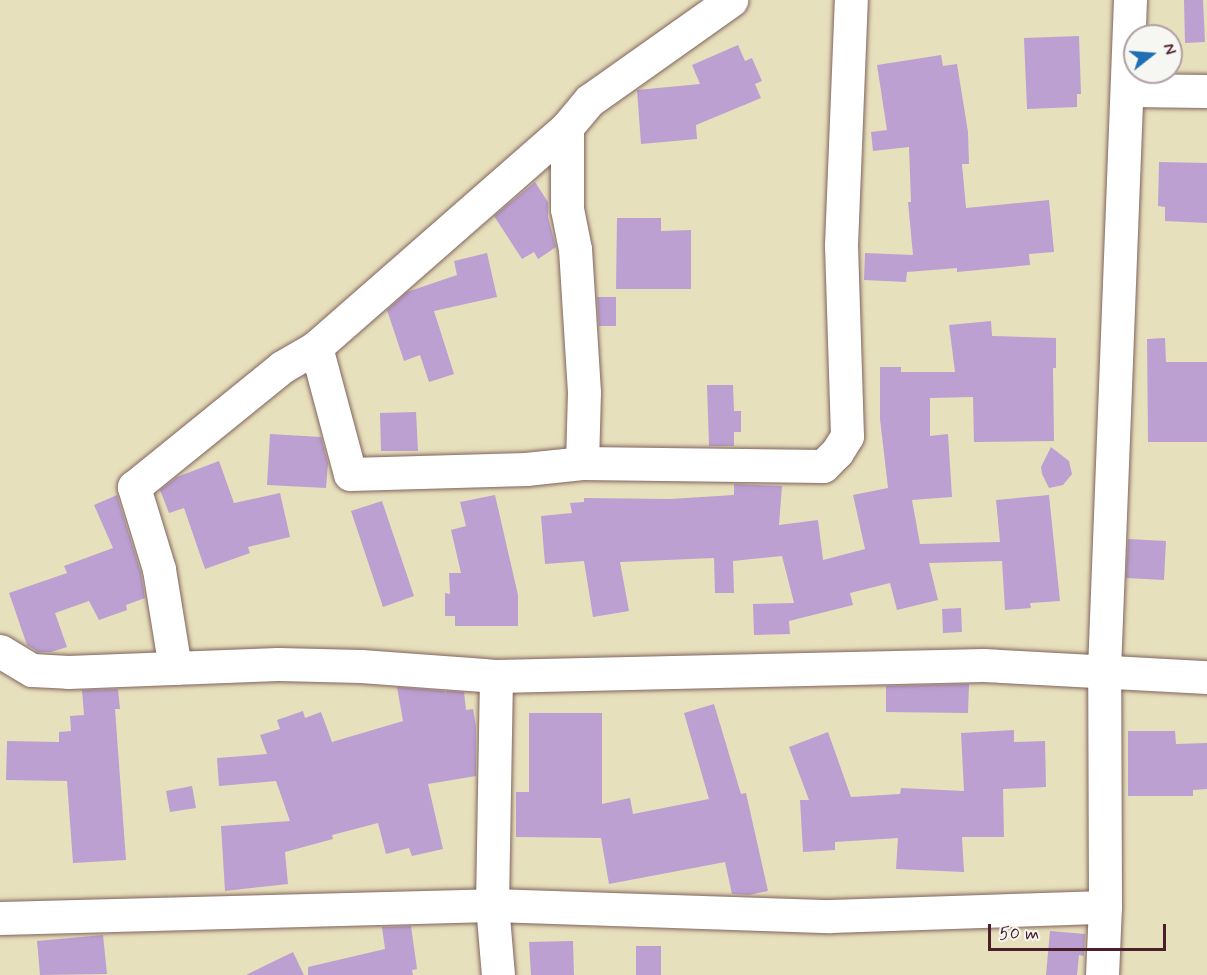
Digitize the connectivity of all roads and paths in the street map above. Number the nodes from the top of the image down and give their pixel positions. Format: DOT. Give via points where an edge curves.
graph roads {
  1 [pos="731,0"];
  2 [pos="851,0"];
  3 [pos="1130,0"];
  4 [pos="1128,90"];
  5 [pos="1207,91"];
  6 [pos="567,127"];
  7 [pos="316,347"];
  8 [pos="582,463"];
  9 [pos="0,651"];
  10 [pos="175,668"];
  11 [pos="1104,670"];
  12 [pos="496,676"];
  13 [pos="1207,677"];
  14 [pos="492,905"];
  15 [pos="1105,907"];
  16 [pos="0,918"];
  17 [pos="498,975"];
  18 [pos="1102,975"];
  1 -- 6 [label="street" via="590,100"];
  2 -- 8 [label="street" via="840,245 847,436 823,466"];
  3 -- 4 [label="street"];
  4 -- 5 [label="street"];
  4 -- 11 [label="street"];
  6 -- 7 [label="street"];
  6 -- 8 [label="street" via="567,209 575,249 584,392"];
  7 -- 8 [label="street" via="350,474"];
  7 -- 10 [label="street" via="282,367 134,488 159,568"];
  9 -- 10 [label="street" via="32,670"];
  10 -- 12 [label="street" via="290,664"];
  11 -- 12 [label="street" via="982,665"];
  11 -- 13 [label="street"];
  11 -- 15 [label="street"];
  12 -- 14 [label="street"];
  14 -- 15 [label="street" via="830,916"];
  14 -- 16 [label="street"];
  14 -- 17 [label="street"];
  15 -- 18 [label="street"];
}
